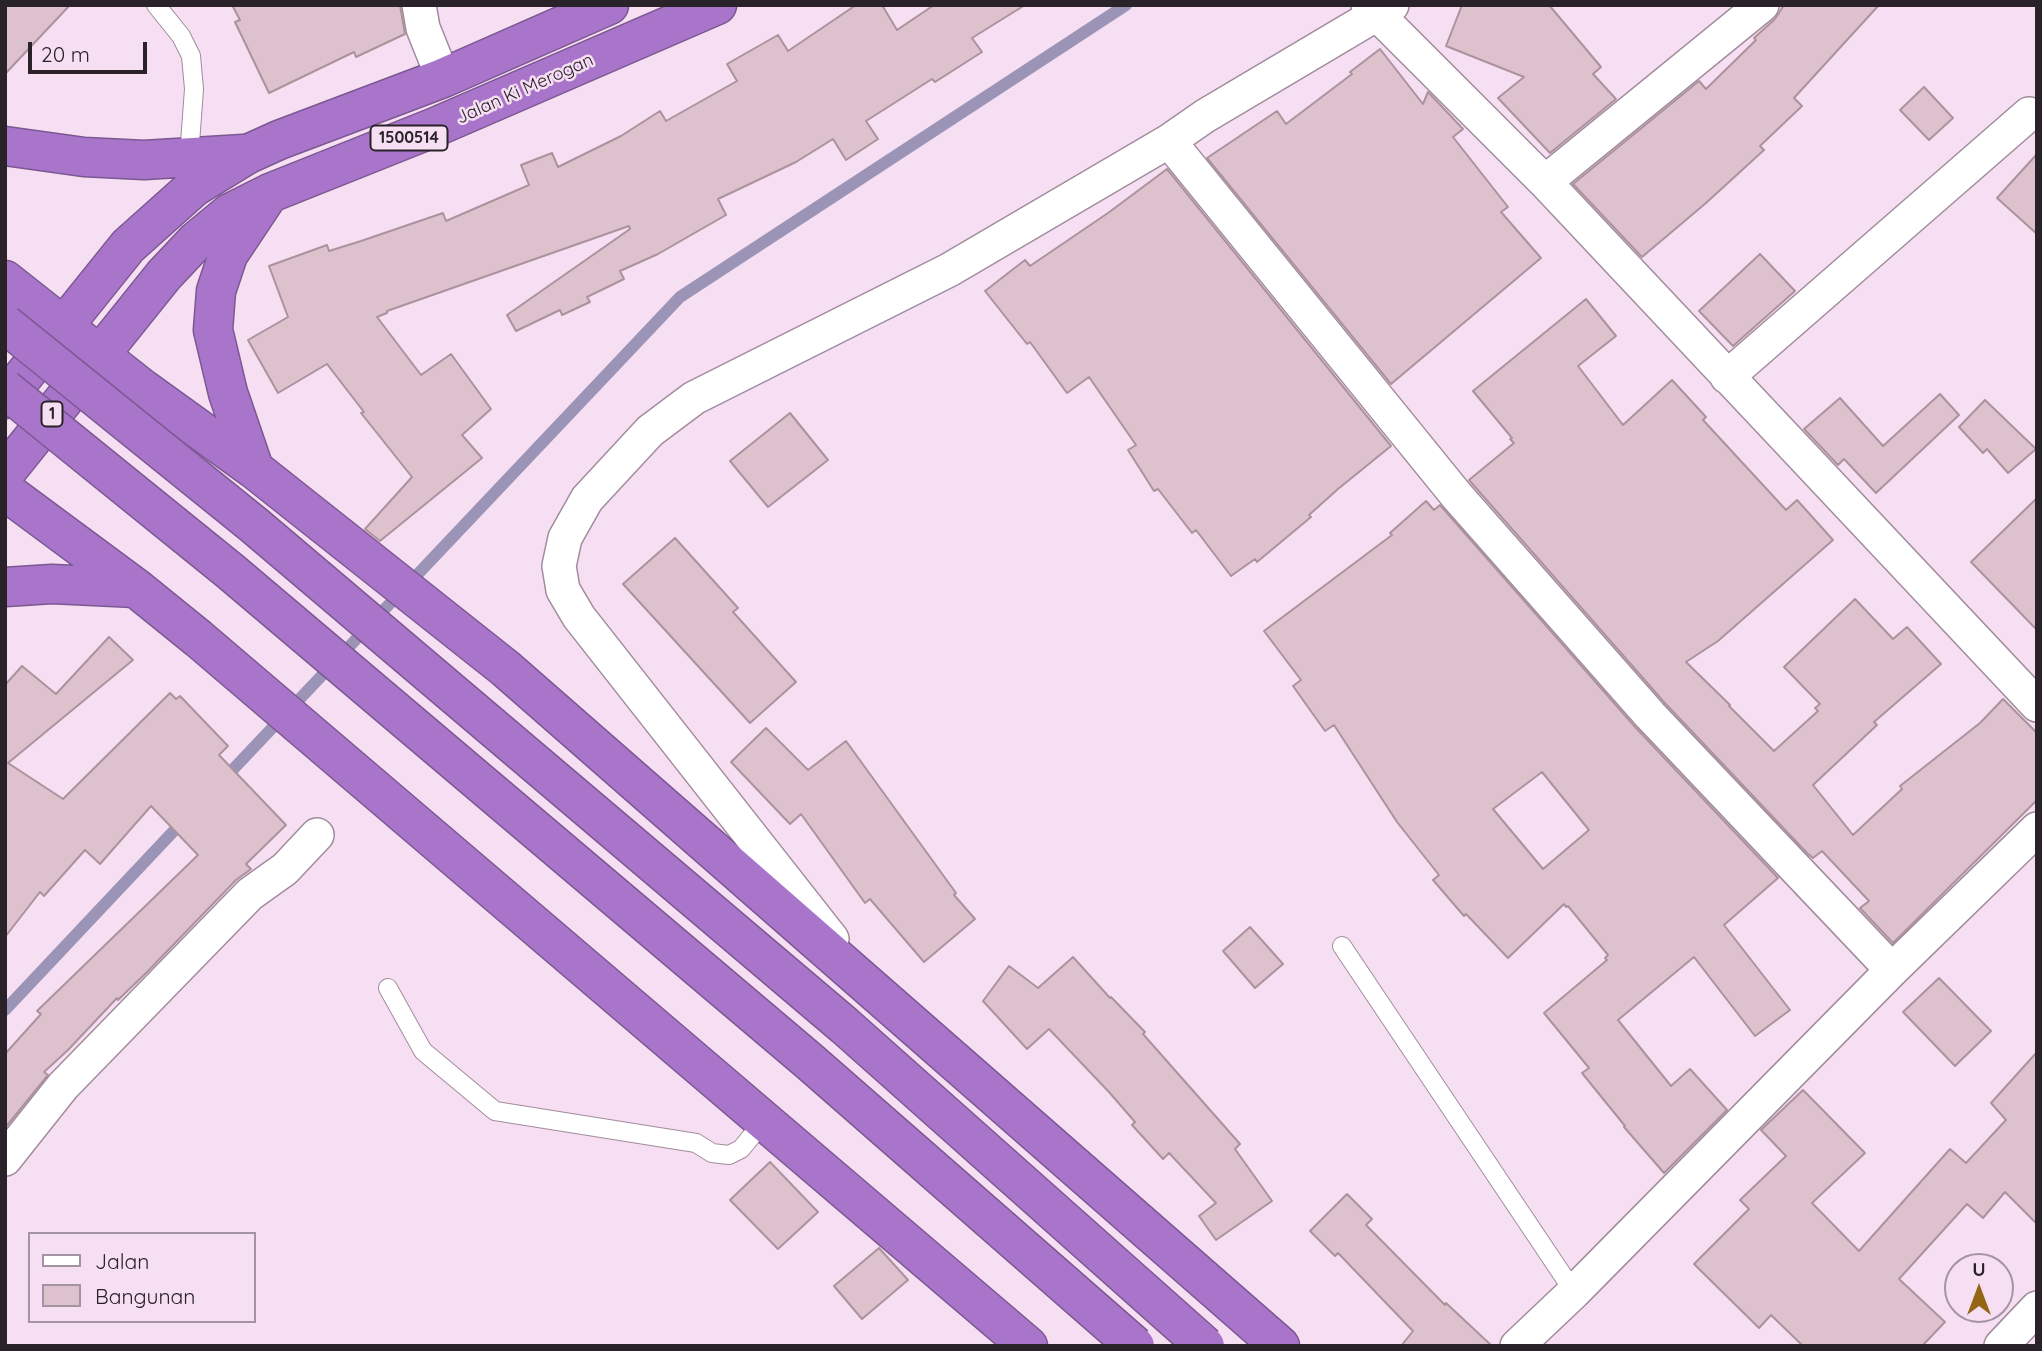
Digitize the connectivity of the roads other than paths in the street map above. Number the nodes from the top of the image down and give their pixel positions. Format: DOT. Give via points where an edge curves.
graph roads {
  1 [pos="156,5"];
  2 [pos="419,5"];
  3 [pos="609,5"];
  4 [pos="717,5"];
  5 [pos="1762,5"];
  6 [pos="1380,9"];
  7 [pos="443,78"];
  8 [pos="2029,114"];
  9 [pos="1169,141"];
  10 [pos="5,146"];
  11 [pos="248,154"];
  12 [pos="189,157"];
  13 [pos="1545,182"];
  14 [pos="270,193"];
  15 [pos="5,280"];
  16 [pos="132,314"];
  17 [pos="5,324"];
  18 [pos="62,327"];
  19 [pos="100,356"];
  20 [pos="1727,377"];
  21 [pos="5,388"];
  22 [pos="5,399"];
  23 [pos="254,469"];
  24 [pos="5,473"];
  25 [pos="5,491"];
  26 [pos="5,587"];
  27 [pos="136,588"];
  28 [pos="2035,699"];
  29 [pos="2037,829"];
  30 [pos="317,835"];
  31 [pos="1342,946"];
  32 [pos="1892,970"];
  33 [pos="869,986"];
  34 [pos="388,988"];
  35 [pos="764,1122"];
  36 [pos="5,1158"];
  37 [pos="1574,1292"];
  38 [pos="2037,1308"];
  39 [pos="1028,1346"];
  40 [pos="1135,1346"];
  41 [pos="1205,1346"];
  42 [pos="1280,1346"];
  43 [pos="1517,1346"];
  44 [pos="2001,1346"];
  1 -- 12 [label="lane" via="191,55 194,89"];
  2 -- 7 [label="street"];
  3 -- 7 [label="highway, 1500514"];
  4 -- 14 [label="highway, Jalan Ki Merogan / 1500514"];
  5 -- 13 [label="street"];
  6 -- 9 [label="street"];
  6 -- 13 [label="street"];
  7 -- 11 [label="highway, 1500514"];
  8 -- 20 [label="street"];
  9 -- 32 [label="street" via="1457,496 1650,715"];
  9 -- 33 [label="street" via="949,270 694,398 650,431 587,499 565,538 559,566 563,590 579,617"];
  10 -- 12 [label="highway" via="84,157"];
  11 -- 12 [label="highway"];
  11 -- 18 [label="highway, 1500514" via="194,187 164,212 128,246"];
  13 -- 20 [label="street"];
  14 -- 16 [label="highway, Jalan Ki Merogan / 1500514" via="230,213 196,241"];
  14 -- 23 [label="highway" via="228,255 216,291 213,330 218,361"];
  15 -- 18 [label="highway"];
  16 -- 19 [label="highway, 1"];
  17 -- 41 [label="highway, bridge" via="254,525 845,1026"];
  18 -- 19 [label="highway"];
  18 -- 22 [label="highway"];
  19 -- 23 [label="highway"];
  19 -- 24 [label="highway, 1"];
  20 -- 28 [label="street"];
  21 -- 40 [label="highway, bridge" via="240,580 788,1043"];
  23 -- 33 [label="highway" via="505,668"];
  25 -- 27 [label="highway"];
  26 -- 27 [label="highway"];
  27 -- 35 [label="highway"];
  29 -- 32 [label="street"];
  30 -- 36 [label="street" via="285,869 250,894 63,1086"];
  31 -- 37 [label="lane"];
  32 -- 37 [label="street"];
  33 -- 42 [label="highway"];
  34 -- 35 [label="lane" via="423,1051 495,1111 696,1143 712,1153 729,1155 741,1149"];
  35 -- 39 [label="highway"];
  37 -- 43 [label="street"];
  38 -- 44 [label="street"];
}
